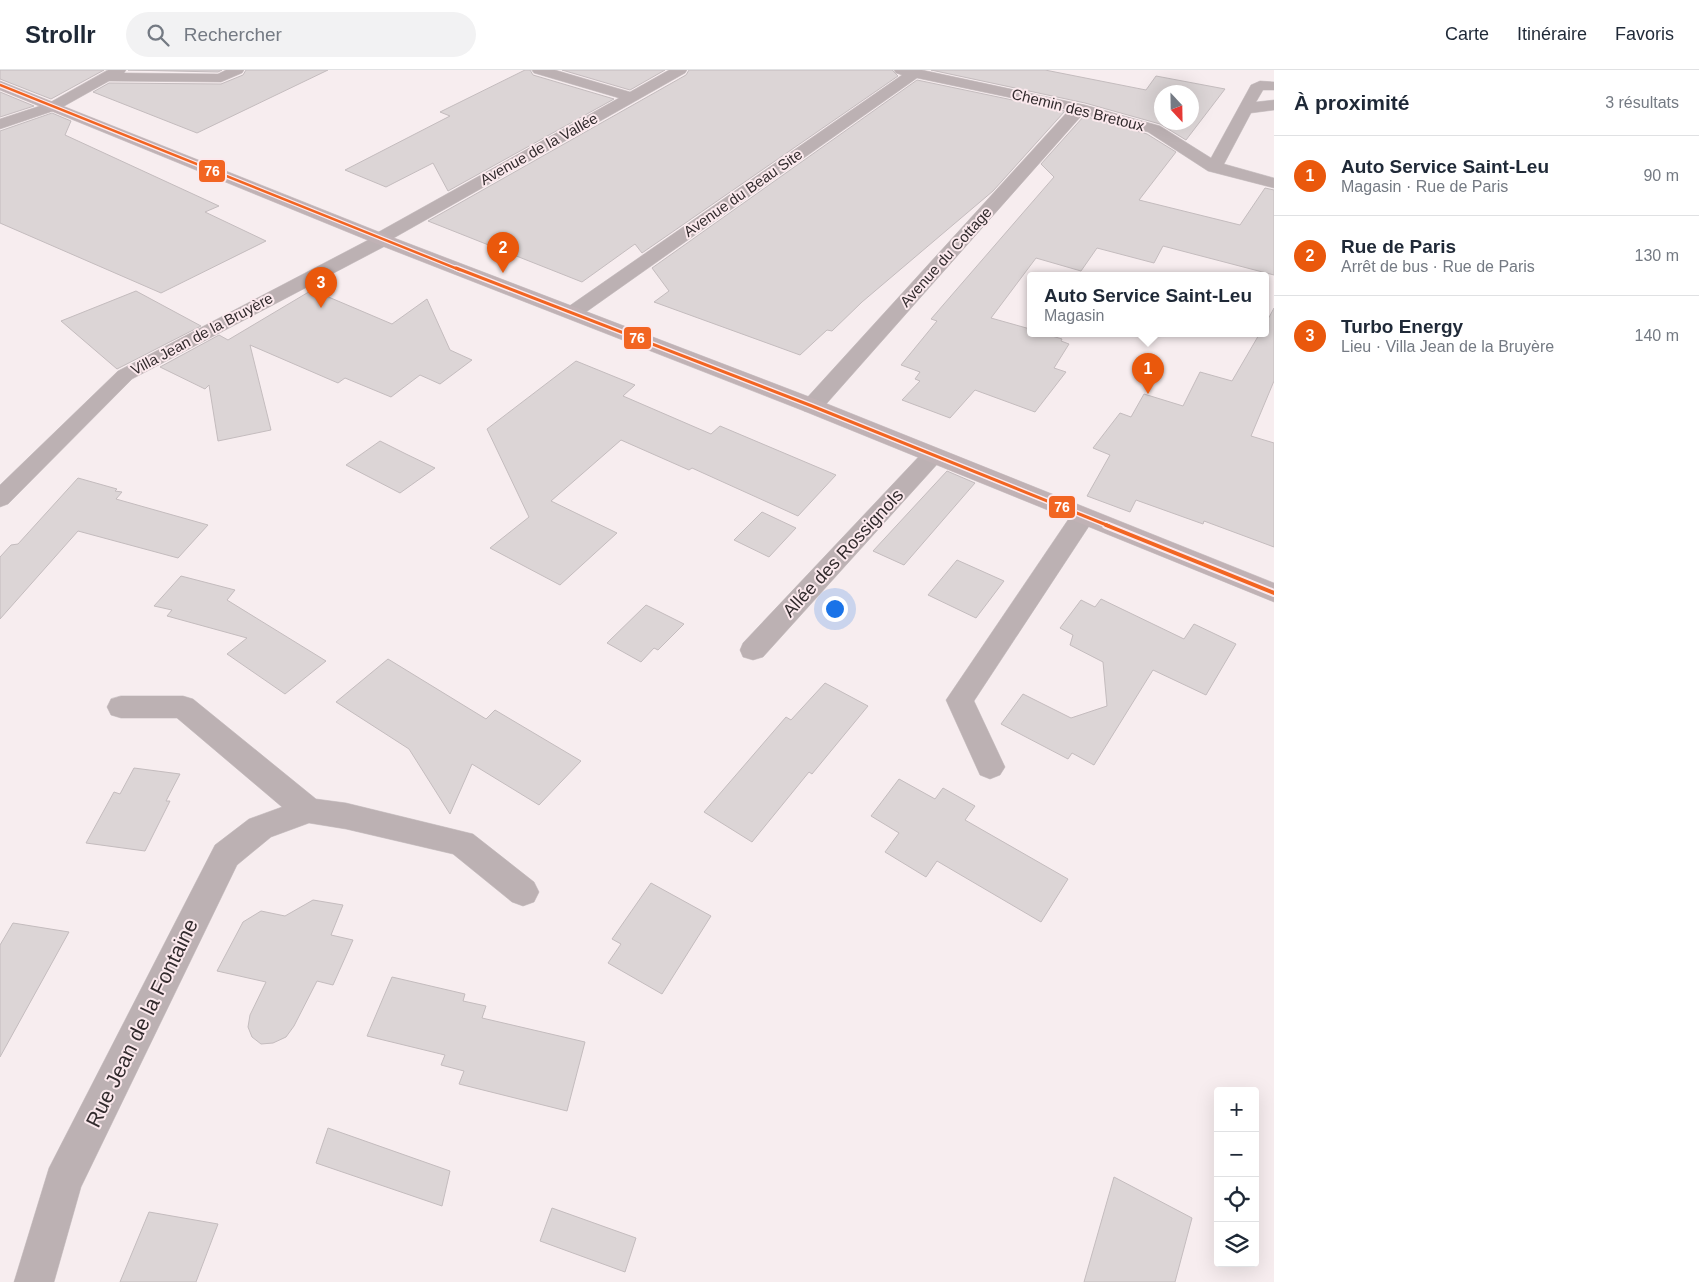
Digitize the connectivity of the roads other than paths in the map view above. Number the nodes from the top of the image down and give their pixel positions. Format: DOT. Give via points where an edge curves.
graph roads {
  1 [pos="237,70"];
  2 [pos="539,70"];
  3 [pos="680,70"];
  4 [pos="907,72"];
  5 [pos="112,74"];
  6 [pos="0,85"];
  7 [pos="1274,86"];
  8 [pos="632,97"];
  9 [pos="1274,105"];
  10 [pos="54,106"];
  11 [pos="1080,108"];
  12 [pos="1244,110"];
  13 [pos="0,124"];
  14 [pos="1214,167"];
  15 [pos="1274,183"];
  16 [pos="387,236"];
  17 [pos="572,313"];
  18 [pos="812,406"];
  19 [pos="933,455"];
  20 [pos="0,499"];
  21 [pos="1083,517"];
  22 [pos="1274,593"];
  23 [pos="753,650"];
  24 [pos="121,707"];
  25 [pos="990,767"];
  26 [pos="308,810"];
  27 [pos="523,892"];
  28 [pos="34,1282"];
  1 -- 5 [label="street" via="221,78"];
  2 -- 8 [label="street"];
  3 -- 8 [label="street, Avenue de la Vallée"];
  4 -- 11 [label="street, Chemin des Bretoux"];
  4 -- 17 [label="street, Avenue du Beau Site"];
  5 -- 10 [label="street"];
  6 -- 10 [label="main road"];
  7 -- 12 [label="street" via="1260,85 1256,88"];
  8 -- 16 [label="street, Avenue de la Vallée"];
  9 -- 12 [label="street"];
  10 -- 13 [label="street"];
  10 -- 16 [label="main road"];
  11 -- 14 [label="street, Chemin des Bretoux" via="1154,129"];
  11 -- 18 [label="street, Avenue du Cottage"];
  12 -- 14 [label="street"];
  14 -- 15 [label="street, Chemin des Bretoux"];
  16 -- 17 [label="main road" via="407,250"];
  16 -- 20 [label="street, Villa Jean de la Bruyère" via="125,375"];
  17 -- 18 [label="main road"];
  18 -- 19 [label="main road"];
  19 -- 21 [label="main road"];
  19 -- 23 [label="street, Allée des Rossignols"];
  21 -- 22 [label="main road"];
  21 -- 25 [label="street" via="960,700"];
  24 -- 26 [label="street" via="183,707"];
  26 -- 27 [label="street, Rue Jean de la Fontaine" via="462,843"];
  26 -- 28 [label="street, Rue Jean de la Fontaine" via="260,828 226,855 63,1182"];
}
